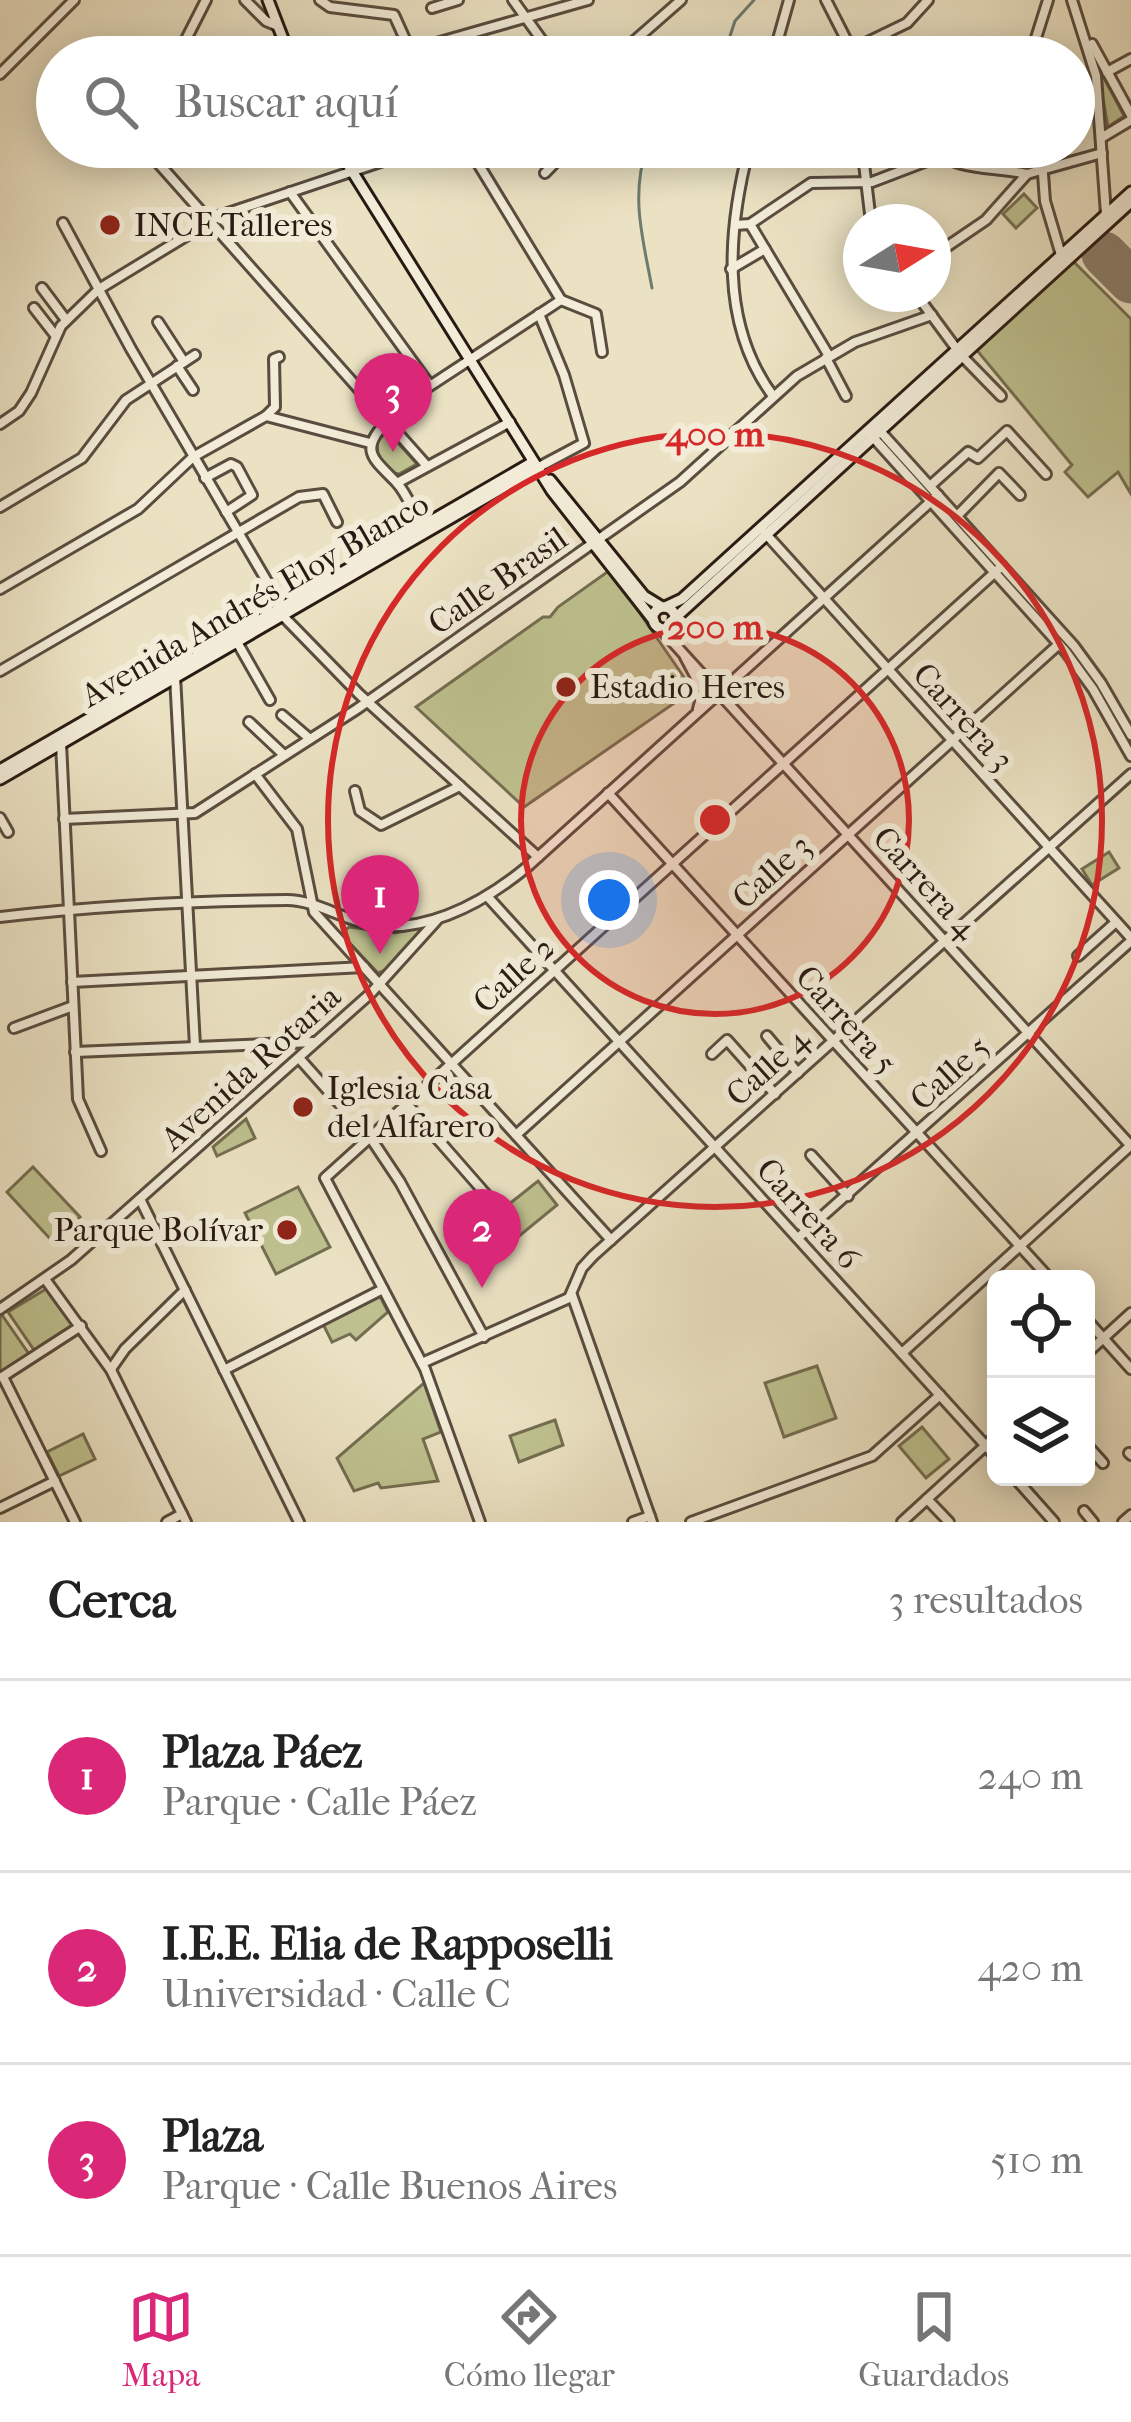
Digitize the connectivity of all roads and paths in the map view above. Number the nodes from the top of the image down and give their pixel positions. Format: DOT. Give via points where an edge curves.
graph roads {
  1 [pos="74,0"];
  2 [pos="206,0"];
  3 [pos="245,0"];
  4 [pos="268,0"];
  5 [pos="320,0"];
  6 [pos="458,0"];
  7 [pos="513,0"];
  8 [pos="588,0"];
  9 [pos="679,0"];
  10 [pos="789,0"];
  11 [pos="826,0"];
  12 [pos="928,0"];
  13 [pos="1048,0"];
  14 [pos="1072,0"];
  15 [pos="432,8"];
  16 [pos="525,19"];
  17 [pos="278,26"];
  18 [pos="1085,32"];
  19 [pos="885,34"];
  20 [pos="38,36"];
  21 [pos="188,36"];
  22 [pos="282,36"];
  23 [pos="403,36"];
  24 [pos="470,36"];
  25 [pos="538,36"];
  26 [pos="639,36"];
  27 [pos="779,36"];
  28 [pos="845,36"];
  29 [pos="882,36"];
  30 [pos="1037,36"];
  31 [pos="1086,36"];
  32 [pos="1087,36"];
  33 [pos="36,38"];
  34 [pos="1095,50"];
  35 [pos="1131,59"];
  36 [pos="1095,72"];
  37 [pos="1107,72"];
  38 [pos="0,74"];
  39 [pos="1131,118"];
  40 [pos="1101,138"];
  41 [pos="1102,153"];
  42 [pos="1095,155"];
  43 [pos="162,168"];
  44 [pos="357,168"];
  45 [pos="481,168"];
  46 [pos="550,168"];
  47 [pos="745,168"];
  48 [pos="864,168"];
  49 [pos="907,168"];
  50 [pos="991,168"];
  51 [pos="1041,168"];
  52 [pos="1043,168"];
  53 [pos="351,170"];
  54 [pos="545,173"];
  55 [pos="1027,174"];
  56 [pos="866,182"];
  57 [pos="290,192"];
  58 [pos="1131,192"];
  59 [pos="1131,202"];
  60 [pos="869,204"];
  61 [pos="1106,214"];
  62 [pos="63,223"];
  63 [pos="210,223"];
  64 [pos="750,224"];
  65 [pos="734,226"];
  66 [pos="951,244"];
  67 [pos="765,249"];
  68 [pos="1061,255"];
  69 [pos="731,269"];
  70 [pos="42,288"];
  71 [pos="99,289"];
  72 [pos="561,300"];
  73 [pos="34,308"];
  74 [pos="930,312"];
  75 [pos="539,314"];
  76 [pos="932,315"];
  77 [pos="66,320"];
  78 [pos="158,322"];
  79 [pos="56,336"];
  80 [pos="602,352"];
  81 [pos="959,352"];
  82 [pos="195,355"];
  83 [pos="279,357"];
  84 [pos="828,357"];
  85 [pos="471,358"];
  86 [pos="180,364"];
  87 [pos="150,382"];
  88 [pos="429,384"];
  89 [pos="193,391"];
  90 [pos="772,396"];
  91 [pos="846,396"];
  92 [pos="1001,396"];
  93 [pos="266,416"];
  94 [pos="386,418"];
  95 [pos="510,422"];
  96 [pos="0,424"];
  97 [pos="872,430"];
  98 [pos="370,443"];
  99 [pos="194,457"];
  100 [pos="535,465"];
  101 [pos="428,466"];
  102 [pos="1046,474"];
  103 [pos="206,478"];
  104 [pos="397,483"];
  105 [pos="930,486"];
  106 [pos="1020,495"];
  107 [pos="934,498"];
  108 [pos="0,507"];
  109 [pos="226,512"];
  110 [pos="958,517"];
  111 [pos="337,522"];
  112 [pos="422,526"];
  113 [pos="762,530"];
  114 [pos="238,533"];
  115 [pos="596,542"];
  116 [pos="999,569"];
  117 [pos="0,589"];
  118 [pos="824,598"];
  119 [pos="664,607"];
  120 [pos="282,611"];
  121 [pos="674,621"];
  122 [pos="656,624"];
  123 [pos="237,642"];
  124 [pos="1060,644"];
  125 [pos="683,652"];
  126 [pos="889,669"];
  127 [pos="0,671"];
  128 [pos="175,674"];
  129 [pos="719,693"];
  130 [pos="270,700"];
  131 [pos="367,702"];
  132 [pos="282,715"];
  133 [pos="691,718"];
  134 [pos="249,722"];
  135 [pos="1131,736"];
  136 [pos="310,739"];
  137 [pos="61,740"];
  138 [pos="952,740"];
  139 [pos="284,755"];
  140 [pos="1131,756"];
  141 [pos="784,764"];
  142 [pos="255,774"];
  143 [pos="1131,774"];
  144 [pos="0,775"];
  145 [pos="460,786"];
  146 [pos="355,791"];
  147 [pos="608,793"];
  148 [pos="184,816"];
  149 [pos="0,818"];
  150 [pos="64,819"];
  151 [pos="8,832"];
  152 [pos="848,835"];
  153 [pos="1049,848"];
  154 [pos="538,857"];
  155 [pos="672,864"];
  156 [pos="487,896"];
  157 [pos="188,904"];
  158 [pos="309,904"];
  159 [pos="68,910"];
  160 [pos="0,917"];
  161 [pos="440,917"];
  162 [pos="357,921"];
  163 [pos="1116,922"];
  164 [pos="332,933"];
  165 [pos="737,935"];
  166 [pos="1131,939"];
  167 [pos="945,941"];
  168 [pos="1078,956"];
  169 [pos="364,967"];
  170 [pos="555,971"];
  171 [pos="192,975"];
  172 [pos="72,982"];
  173 [pos="381,984"];
  174 [pos="73,1006"];
  175 [pos="14,1028"];
  176 [pos="1029,1034"];
  177 [pos="767,1036"];
  178 [pos="317,1042"];
  179 [pos="619,1042"];
  180 [pos="833,1042"];
  181 [pos="195,1046"];
  182 [pos="75,1052"];
  183 [pos="712,1054"];
  184 [pos="299,1058"];
  185 [pos="452,1064"];
  186 [pos="798,1073"];
  187 [pos="775,1094"];
  188 [pos="339,1103"];
  189 [pos="407,1105"];
  190 [pos="918,1134"];
  191 [pos="516,1135"];
  192 [pos="370,1137"];
  193 [pos="1131,1145"];
  194 [pos="715,1147"];
  195 [pos="101,1151"];
  196 [pos="811,1155"];
  197 [pos="848,1196"];
  198 [pos="140,1199"];
  199 [pos="497,1207"];
  200 [pos="798,1238"];
  201 [pos="611,1240"];
  202 [pos="1020,1246"];
  203 [pos="1042,1270"];
  204 [pos="45,1280"];
  205 [pos="383,1289"];
  206 [pos="184,1290"];
  207 [pos="572,1295"];
  208 [pos="0,1309"];
  209 [pos="1131,1313"];
  210 [pos="82,1326"];
  211 [pos="1095,1329"];
  212 [pos="484,1336"];
  213 [pos="1103,1338"];
  214 [pos="1095,1346"];
  215 [pos="902,1353"];
  216 [pos="422,1363"];
  217 [pos="1131,1369"];
  218 [pos="111,1370"];
  219 [pos="224,1370"];
  220 [pos="2,1378"];
  221 [pos="940,1395"];
  222 [pos="986,1445"];
  223 [pos="1095,1454"];
  224 [pos="1103,1463"];
  225 [pos="55,1481"];
  226 [pos="1022,1486"];
  227 [pos="927,1499"];
  228 [pos="0,1508"];
  229 [pos="1084,1511"];
  230 [pos="1131,1515"];
  231 [pos="184,1518"];
  232 [pos="651,1519"];
  233 [pos="75,1522"];
  234 [pos="166,1522"];
  235 [pos="299,1522"];
  236 [pos="480,1522"];
  237 [pos="633,1522"];
  238 [pos="691,1522"];
  239 [pos="902,1522"];
  240 [pos="949,1522"];
  241 [pos="1054,1522"];
  242 [pos="1093,1522"];
  243 [pos="1123,1522"];
  1 -- 20 [label="street"];
  2 -- 21 [label="street"];
  3 -- 17 [label="street"];
  4 -- 17 [label="street"];
  5 -- 23 [label="street" via="394,15"];
  6 -- 15 [label="street"];
  7 -- 16 [label="street"];
  8 -- 16 [label="street"];
  9 -- 26 [label="street"];
  10 -- 27 [label="street"];
  11 -- 28 [label="street"];
  12 -- 19 [label="street"];
  13 -- 30 [label="street"];
  14 -- 18 [label="street"];
  16 -- 24 [label="street"];
  16 -- 25 [label="street"];
  17 -- 22 [label="street"];
  18 -- 31 [label="street"];
  18 -- 32 [label="street"];
  19 -- 29 [label="street"];
  33 -- 38 [label="street"];
  34 -- 37 [label="street"];
  35 -- 37 [label="street"];
  36 -- 40 [label="street"];
  37 -- 39 [label="street"];
  39 -- 40 [label="street"];
  40 -- 41 [label="street"];
  41 -- 42 [label="street"];
  41 -- 61 [label="street"];
  43 -- 63 [label="street"];
  44 -- 53 [label="street"];
  45 -- 72 [label="street"];
  46 -- 54 [label="street"];
  47 -- 65 [label="street"];
  48 -- 56 [label="street"];
  49 -- 56 [label="street"];
  50 -- 55 [label="street"];
  51 -- 55 [label="street"];
  52 -- 68 [label="street"];
  53 -- 57 [label="street"];
  53 -- 85 [label="street"];
  55 -- 66 [label="street" via="986,220"];
  56 -- 60 [label="street"];
  56 -- 64 [label="street" via="811,183"];
  57 -- 63 [label="street"];
  57 -- 88 [label="street"];
  58 -- 61 [label="street"];
  59 -- 81 [label="street"];
  61 -- 68 [label="street"];
  62 -- 71 [label="street"];
  63 -- 71 [label="street"];
  63 -- 94 [label="street"];
  64 -- 65 [label="street"];
  64 -- 67 [label="street"];
  65 -- 69 [label="street"];
  67 -- 69 [label="street"];
  67 -- 84 [label="street"];
  68 -- 81 [label="street"];
  69 -- 90 [label="street" via="739,320"];
  70 -- 77 [label="street"];
  71 -- 77 [label="street"];
  71 -- 87 [label="street"];
  72 -- 75 [label="street"];
  72 -- 80 [label="street" via="596,314"];
  73 -- 79 [label="street"];
  74 -- 76 [label="street"];
  75 -- 85 [label="street"];
  75 -- 100 [label="street" via="584,443"];
  76 -- 81 [label="street"];
  76 -- 84 [label="street, Calle Brasil"];
  77 -- 79 [label="street"];
  78 -- 86 [label="street"];
  79 -- 96 [label="street" via="25,404"];
  81 -- 92 [label="street"];
  81 -- 97 [label="street"];
  82 -- 86 [label="street"];
  83 -- 93 [label="street" via="275,406"];
  84 -- 90 [label="street, Calle Brasil"];
  84 -- 91 [label="street"];
  85 -- 88 [label="street"];
  85 -- 95 [label="street"];
  86 -- 87 [label="street"];
  86 -- 89 [label="street"];
  87 -- 99 [label="street"];
  87 -- 108 [label="street" via="82,458"];
  88 -- 94 [label="street"];
  90 -- 115 [label="street, Calle Brasil" via="694,470"];
  93 -- 98 [label="street"];
  93 -- 99 [label="street"];
  94 -- 98 [label="street"];
  94 -- 101 [label="street"];
  95 -- 100 [label="street"];
  95 -- 101 [label="street"];
  97 -- 105 [label="street"];
  97 -- 107 [label="street"];
  97 -- 113 [label="street"];
  98 -- 104 [label="street"];
  99 -- 103 [label="street"];
  99 -- 117 [label="street" via="138,509"];
  100 -- 112 [label="street, Avenida Andrés Eloy Blanco"];
  100 -- 115 [label="street"];
  100 -- 120 [label="street, Avenida Andrés Eloy Blanco"];
  101 -- 104 [label="street"];
  102 -- 105 [label="street" via="1007,431"];
  103 -- 109 [label="street"];
  103 -- 109 [label="street" via="237,467 252,495"];
  104 -- 112 [label="street"];
  105 -- 107 [label="street"];
  106 -- 110 [label="street" via="999,473"];
  107 -- 110 [label="street"];
  107 -- 116 [label="street"];
  107 -- 118 [label="street, Avenida Rotaria"];
  109 -- 114 [label="street"];
  110 -- 116 [label="street"];
  111 -- 114 [label="street" via="323,494 303,496"];
  112 -- 120 [label="street, Avenida Andrés Eloy Blanco"];
  113 -- 118 [label="street, Carrera 3"];
  113 -- 119 [label="street"];
  113 -- 121 [label="street"];
  114 -- 120 [label="street"];
  114 -- 127 [label="street"];
  115 -- 119 [label="street" via="650,602"];
  115 -- 122 [label="street"];
  115 -- 131 [label="street, Calle Brasil"];
  116 -- 124 [label="street"];
  116 -- 126 [label="street, Calle 2"];
  116 -- 135 [label="street" via="1084,659"];
  118 -- 126 [label="street, Carrera 3"];
  118 -- 129 [label="street, Avenida Rotaria"];
  119 -- 121 [label="street"];
  119 -- 122 [label="street" via="654,613"];
  120 -- 123 [label="street, Avenida Andrés Eloy Blanco"];
  120 -- 128 [label="street, Avenida Andrés Eloy Blanco"];
  120 -- 131 [label="street"];
  121 -- 122 [label="street"];
  121 -- 125 [label="street, Carrera 4"];
  122 -- 125 [label="street, Carrera 4"];
  123 -- 128 [label="street, Avenida Andrés Eloy Blanco"];
  123 -- 130 [label="street"];
  124 -- 138 [label="street, Calle 3"];
  124 -- 140 [label="street"];
  125 -- 129 [label="street, Carrera 4"];
  125 -- 133 [label="street" via="703,691"];
  126 -- 138 [label="street, Carrera 3"];
  126 -- 141 [label="street, Calle 2"];
  128 -- 137 [label="street, Avenida Andrés Eloy Blanco"];
  128 -- 148 [label="street"];
  129 -- 133 [label="street, Avenida Rotaria"];
  129 -- 141 [label="street, Carrera 4"];
  131 -- 136 [label="street, Calle Brasil"];
  131 -- 145 [label="street"];
  132 -- 136 [label="street"];
  133 -- 147 [label="street, Avenida Rotaria"];
  134 -- 139 [label="street"];
  136 -- 139 [label="street, Calle Brasil"];
  137 -- 144 [label="street, Avenida Andrés Eloy Blanco"];
  137 -- 150 [label="street"];
  138 -- 152 [label="street, Calle 3"];
  138 -- 153 [label="street, Carrera 3"];
  139 -- 142 [label="street, Calle Brasil"];
  141 -- 152 [label="street, Carrera 4"];
  141 -- 155 [label="street, Calle 2"];
  142 -- 148 [label="street, Calle Brasil"];
  142 -- 158 [label="street" via="297,829"];
  143 -- 153 [label="street, Calle 4"];
  145 -- 146 [label="street" via="380,825 356,807"];
  145 -- 154 [label="street"];
  147 -- 154 [label="street, Avenida Rotaria"];
  147 -- 155 [label="street, Carrera 5"];
  148 -- 150 [label="street, Calle Brasil"];
  148 -- 157 [label="street"];
  149 -- 151 [label="street"];
  150 -- 159 [label="street"];
  152 -- 165 [label="street, Calle 3"];
  152 -- 167 [label="street, Carrera 4"];
  153 -- 163 [label="street, Carrera 3"];
  153 -- 167 [label="street, Calle 4"];
  154 -- 156 [label="street, Avenida Rotaria"];
  155 -- 165 [label="street, Carrera 5"];
  155 -- 170 [label="street, Calle 2"];
  156 -- 161 [label="street, Avenida Rotaria"];
  156 -- 170 [label="street, Carrera 6"];
  157 -- 158 [label="street"];
  157 -- 159 [label="street"];
  157 -- 171 [label="street"];
  158 -- 162 [label="street"];
  158 -- 164 [label="street"];
  159 -- 160 [label="street"];
  159 -- 172 [label="street"];
  161 -- 162 [label="street" via="398,927"];
  161 -- 173 [label="street, Avenida Rotaria"];
  162 -- 164 [label="street" via="338,923"];
  163 -- 166 [label="street, Carrera 3"];
  163 -- 168 [label="street"];
  164 -- 169 [label="street"];
  165 -- 179 [label="street, Calle 3"];
  165 -- 180 [label="street, Carrera 5"];
  166 -- 176 [label="street, Calle 5"];
  167 -- 176 [label="street, Carrera 4"];
  167 -- 180 [label="street, Calle 4"];
  169 -- 171 [label="street"];
  169 -- 173 [label="street"];
  170 -- 179 [label="street, Carrera 6"];
  170 -- 185 [label="street, Calle 2"];
  171 -- 172 [label="street"];
  171 -- 181 [label="street"];
  172 -- 174 [label="street"];
  173 -- 178 [label="street, Avenida Rotaria"];
  173 -- 185 [label="street"];
  174 -- 175 [label="street"];
  174 -- 182 [label="street"];
  176 -- 190 [label="street, Calle 5"];
  176 -- 193 [label="street, Carrera 4"];
  177 -- 186 [label="street"];
  178 -- 181 [label="street"];
  178 -- 184 [label="street, Avenida Rotaria"];
  179 -- 191 [label="street, Calle 3"];
  179 -- 194 [label="street, Carrera 6"];
  180 -- 186 [label="street, Calle 4"];
  180 -- 190 [label="street, Carrera 5"];
  181 -- 182 [label="street"];
  182 -- 195 [label="street" via="78,1099"];
  183 -- 187 [label="street" via="727,1040"];
  184 -- 188 [label="street"];
  184 -- 198 [label="street, Avenida Rotaria"];
  185 -- 189 [label="street, Calle 2"];
  185 -- 191 [label="street"];
  186 -- 187 [label="street, Calle 4"];
  187 -- 194 [label="street, Calle 4"];
  189 -- 192 [label="street, Calle 2"];
  189 -- 199 [label="street"];
  190 -- 197 [label="street, Calle 5"];
  190 -- 202 [label="street, Carrera 5"];
  191 -- 201 [label="street"];
  192 -- 205 [label="street, Calle 2" via="325,1178"];
  192 -- 212 [label="street"];
  193 -- 202 [label="street"];
  194 -- 200 [label="street, Carrera 6"];
  194 -- 201 [label="street, Calle 4"];
  196 -- 197 [label="street"];
  197 -- 200 [label="street, Calle 5"];
  198 -- 204 [label="street, Avenida Rotaria"];
  198 -- 206 [label="street"];
  200 -- 215 [label="street, Carrera 6"];
  201 -- 207 [label="street, Calle 4" via="582,1268"];
  202 -- 203 [label="street, Carrera 5"];
  202 -- 215 [label="street"];
  204 -- 208 [label="street, Avenida Rotaria"];
  204 -- 210 [label="street"];
  205 -- 216 [label="street"];
  205 -- 219 [label="street"];
  206 -- 218 [label="street"];
  206 -- 219 [label="street"];
  207 -- 212 [label="street"];
  207 -- 232 [label="street"];
  209 -- 213 [label="street"];
  210 -- 218 [label="street"];
  210 -- 220 [label="street"];
  211 -- 213 [label="street"];
  212 -- 216 [label="street"];
  213 -- 214 [label="street"];
  213 -- 217 [label="street"];
  215 -- 221 [label="street, Carrera 6"];
  216 -- 236 [label="street"];
  218 -- 231 [label="street"];
  219 -- 235 [label="street"];
  220 -- 225 [label="street"];
  221 -- 222 [label="street, Carrera 6"];
  221 -- 238 [label="street" via="872,1456"];
  222 -- 227 [label="street"];
  223 -- 224 [label="street"];
  225 -- 228 [label="street"];
  225 -- 233 [label="street"];
  226 -- 241 [label="street"];
  227 -- 239 [label="street"];
  227 -- 240 [label="street"];
  229 -- 242 [label="street"];
  230 -- 243 [label="street"];
  231 -- 234 [label="street"];
  232 -- 237 [label="street"];
}
